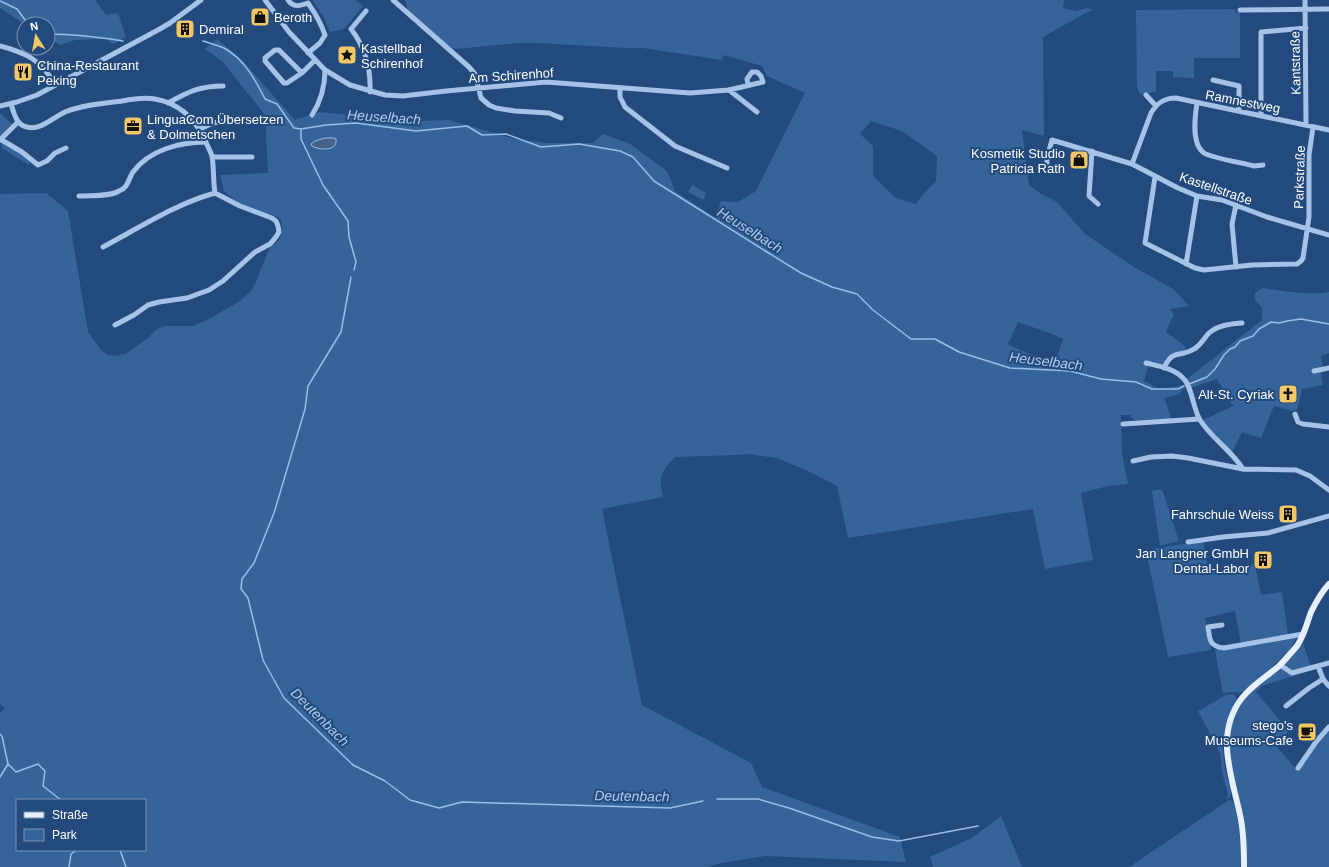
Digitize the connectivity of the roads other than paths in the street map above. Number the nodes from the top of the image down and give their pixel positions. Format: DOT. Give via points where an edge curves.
graph roads {
  1 [pos="201,0"];
  2 [pos="266,0"];
  3 [pos="288,0"];
  4 [pos="393,0"];
  5 [pos="1305,0"];
  6 [pos="1329,9"];
  7 [pos="1240,10"];
  8 [pos="1305,10"];
  9 [pos="366,11"];
  10 [pos="1306,28"];
  11 [pos="0,46"];
  12 [pos="308,53"];
  13 [pos="315,60"];
  14 [pos="325,70"];
  15 [pos="302,72"];
  16 [pos="1213,80"];
  17 [pos="55,85"];
  18 [pos="748,85"];
  19 [pos="223,86"];
  20 [pos="478,88"];
  21 [pos="620,88"];
  22 [pos="729,90"];
  23 [pos="370,92"];
  24 [pos="1146,95"];
  25 [pos="168,103"];
  26 [pos="1197,103"];
  27 [pos="11,104"];
  28 [pos="0,106"];
  29 [pos="1156,106"];
  30 [pos="1239,111"];
  31 [pos="757,112"];
  32 [pos="312,115"];
  33 [pos="1261,116"];
  34 [pos="239,118"];
  35 [pos="561,118"];
  36 [pos="18,122"];
  37 [pos="1306,125"];
  38 [pos="1313,127"];
  39 [pos="200,129"];
  40 [pos="1329,130"];
  41 [pos="0,140"];
  42 [pos="206,142"];
  43 [pos="66,148"];
  44 [pos="1092,151"];
  45 [pos="212,157"];
  46 [pos="252,157"];
  47 [pos="1132,164"];
  48 [pos="1263,165"];
  49 [pos="727,168"];
  50 [pos="1047,170"];
  51 [pos="1156,177"];
  52 [pos="214,193"];
  53 [pos="79,196"];
  54 [pos="1197,196"];
  55 [pos="1098,204"];
  56 [pos="1236,205"];
  57 [pos="1307,228"];
  58 [pos="1329,234"];
  59 [pos="103,247"];
  60 [pos="1186,264"];
  61 [pos="1236,267"];
  62 [pos="1242,323"];
  63 [pos="115,325"];
  64 [pos="1146,363"];
  65 [pos="1164,368"];
  66 [pos="1329,368"];
  67 [pos="1314,371"];
  68 [pos="1295,414"];
  69 [pos="1199,419"];
  70 [pos="1123,424"];
  71 [pos="1329,427"];
  72 [pos="1132,461"];
  73 [pos="1243,469"];
  74 [pos="1329,490"];
  75 [pos="1329,516"];
  76 [pos="1188,542"];
  77 [pos="1329,584"];
  78 [pos="1222,625"];
  79 [pos="1303,634"];
  80 [pos="1329,663"];
  81 [pos="1280,665"];
  82 [pos="1318,666"];
  83 [pos="1323,679"];
  84 [pos="1329,686"];
  85 [pos="1286,706"];
  86 [pos="1329,727"];
  87 [pos="1298,768"];
  88 [pos="1244,867"];
  1 -- 17 [label="street" via="162,28"];
  2 -- 12 [label="street, Am Schirenhof"];
  3 -- 12 [label="street" via="293,6 308,3 323,27 325,35"];
  4 -- 20 [label="street" via="470,67 475,74"];
  5 -- 8 [label="street, Kantstraße"];
  6 -- 8 [label="street"];
  7 -- 8 [label="street"];
  8 -- 10 [label="street, Kantstraße"];
  9 -- 23 [label="street" via="351,29 367,61"];
  10 -- 33 [label="street" via="1261,32"];
  10 -- 37 [label="street, Kantstraße"];
  11 -- 17 [label="street" via="31,57 42,66"];
  12 -- 13 [label="street, Am Schirenhof"];
  13 -- 14 [label="street, Am Schirenhof"];
  13 -- 15 [label="street"];
  14 -- 23 [label="street, Am Schirenhof" via="350,85"];
  14 -- 32 [label="street" via="322,97"];
  15 -- 15 [label="street" via="284,83 265,58 279,50"];
  16 -- 30 [label="street" via="1239,86"];
  17 -- 27 [label="street" via="37,95"];
  18 -- 22 [label="street, Am Schirenhof"];
  19 -- 25 [label="street" via="207,86"];
  20 -- 21 [label="street, Am Schirenhof" via="546,82"];
  20 -- 23 [label="street, Am Schirenhof" via="403,96"];
  20 -- 35 [label="street" via="481,98 496,108 549,113"];
  21 -- 22 [label="street, Am Schirenhof" via="690,93"];
  21 -- 49 [label="street" via="620,97 625,107 675,146"];
  22 -- 31 [label="street"];
  24 -- 29 [label="street"];
  25 -- 36 [label="street" via="154,99 83,107 65,112 35,128 26,127"];
  25 -- 39 [label="street" via="187,115"];
  26 -- 29 [label="street, Ramnestweg" via="1170,98 1160,101"];
  26 -- 30 [label="street, Ramnestweg"];
  26 -- 48 [label="street" via="1194,117 1197,145 1204,153 1254,166"];
  27 -- 28 [label="street"];
  27 -- 36 [label="street"];
  29 -- 47 [label="street"];
  30 -- 33 [label="street, Ramnestweg"];
  33 -- 37 [label="street, Ramnestweg"];
  34 -- 39 [label="street" via="213,123"];
  36 -- 41 [label="street"];
  37 -- 38 [label="street, Ramnestweg"];
  38 -- 40 [label="street, Ramnestweg"];
  38 -- 57 [label="street, Parkstraße" via="1309,155"];
  39 -- 42 [label="street"];
  41 -- 43 [label="street" via="22,152 38,165"];
  42 -- 45 [label="street"];
  42 -- 53 [label="street" via="183,144 152,155 140,164 119,192"];
  44 -- 47 [label="street, Kastellstraße"];
  44 -- 50 [label="street, Kastellstraße" via="1052,140"];
  44 -- 55 [label="street" via="1089,196"];
  45 -- 46 [label="street"];
  45 -- 52 [label="street"];
  47 -- 51 [label="street, Kastellstraße"];
  51 -- 54 [label="street, Kastellstraße"];
  51 -- 60 [label="street, Parkstraße" via="1145,243"];
  52 -- 59 [label="street" via="180,206"];
  52 -- 63 [label="street" via="272,218 278,226 279,232 276,237 209,290 187,298 148,305"];
  54 -- 56 [label="street, Kastellstraße"];
  54 -- 60 [label="street"];
  56 -- 57 [label="street, Kastellstraße" via="1267,218"];
  56 -- 61 [label="street" via="1232,224"];
  57 -- 58 [label="street, Kastellstraße"];
  57 -- 61 [label="street, Parkstraße" via="1303,258 1297,264"];
  60 -- 61 [label="street, Parkstraße" via="1204,270"];
  62 -- 65 [label="street" via="1225,325 1213,330 1196,348 1171,356"];
  64 -- 65 [label="street"];
  65 -- 69 [label="street" via="1185,379"];
  66 -- 67 [label="street"];
  68 -- 71 [label="street" via="1298,422 1303,424"];
  69 -- 70 [label="street"];
  69 -- 73 [label="street"];
  72 -- 73 [label="street" via="1172,456"];
  73 -- 74 [label="street" via="1296,470 1310,476"];
  75 -- 76 [label="street" via="1268,533"];
  77 -- 79 [label="main road" via="1323,590"];
  78 -- 79 [label="street" via="1208,627 1213,645 1224,648"];
  79 -- 81 [label="main road"];
  80 -- 82 [label="street"];
  81 -- 82 [label="street" via="1292,672"];
  81 -- 88 [label="main road" via="1242,698 1228,730 1227,756 1241,817"];
  82 -- 83 [label="street"];
  83 -- 84 [label="street"];
  83 -- 85 [label="street"];
  86 -- 87 [label="street"];
}
